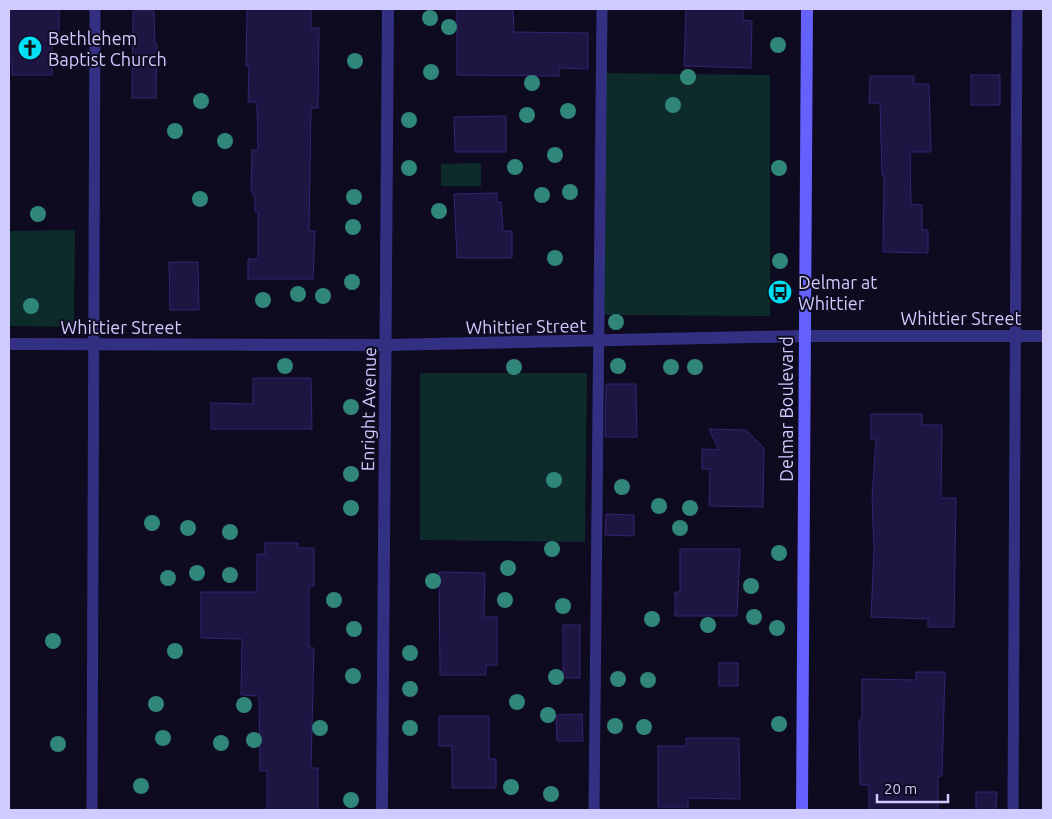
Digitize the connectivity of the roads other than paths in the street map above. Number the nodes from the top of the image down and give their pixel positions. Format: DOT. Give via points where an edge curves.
graph roads {
  1 [pos="95,9"];
  2 [pos="388,9"];
  3 [pos="602,9"];
  4 [pos="807,9"];
  5 [pos="1017,9"];
  6 [pos="804,336"];
  7 [pos="1016,336"];
  8 [pos="1043,336"];
  9 [pos="598,342"];
  10 [pos="9,344"];
  11 [pos="94,345"];
  12 [pos="386,345"];
  13 [pos="92,810"];
  14 [pos="382,810"];
  15 [pos="594,810"];
  16 [pos="802,810"];
  17 [pos="1014,810"];
  1 -- 11 [label="lane"];
  2 -- 12 [label="street, Enright Avenue"];
  3 -- 9 [label="lane"];
  4 -- 6 [label="main road, Delmar Boulevard"];
  5 -- 7 [label="lane"];
  6 -- 7 [label="street, Whittier Street"];
  6 -- 9 [label="street, Whittier Street"];
  6 -- 16 [label="main road, Delmar Boulevard"];
  7 -- 8 [label="street, Whittier Street"];
  7 -- 17 [label="lane"];
  9 -- 12 [label="street, Whittier Street"];
  9 -- 15 [label="lane"];
  10 -- 11 [label="street, Whittier Street"];
  11 -- 12 [label="street, Whittier Street"];
  11 -- 13 [label="lane"];
  12 -- 14 [label="street, Enright Avenue"];
}
